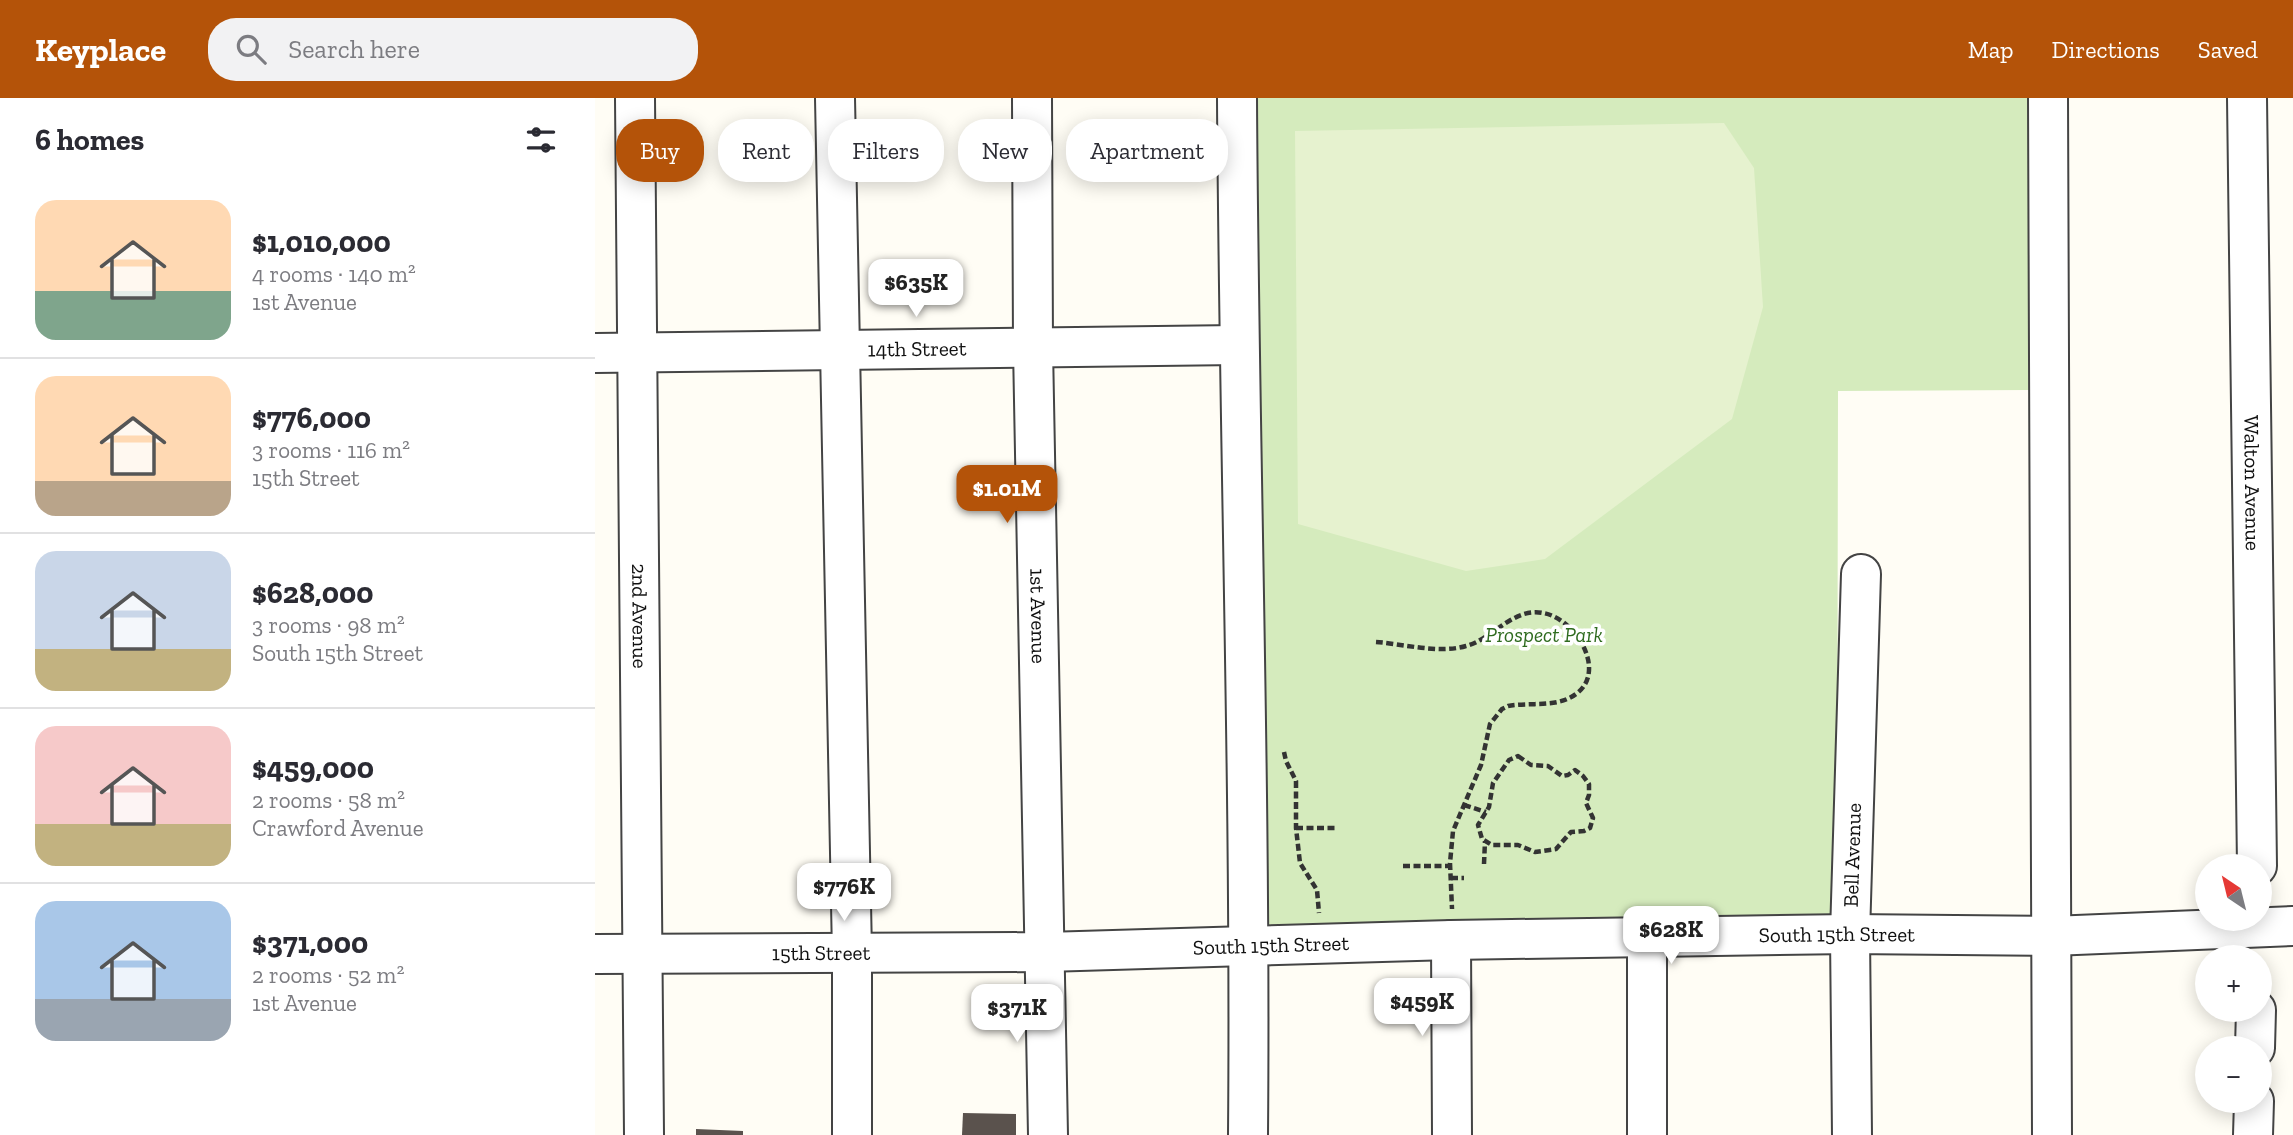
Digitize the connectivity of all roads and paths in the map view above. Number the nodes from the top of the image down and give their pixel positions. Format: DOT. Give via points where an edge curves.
graph roads {
  1 [pos="635,98"];
  2 [pos="835,98"];
  3 [pos="1032,98"];
  4 [pos="1237,98"];
  5 [pos="2047,98"];
  6 [pos="2247,98"];
  7 [pos="1238,345"];
  8 [pos="1033,348"];
  9 [pos="840,350"];
  10 [pos="595,353"];
  11 [pos="639,353"];
  12 [pos="1861,574"];
  13 [pos="1376,642"];
  14 [pos="1285,752"];
  15 [pos="1464,805"];
  16 [pos="1486,812"];
  17 [pos="1297,828"];
  18 [pos="1335,828"];
  19 [pos="1485,841"];
  20 [pos="2257,854"];
  21 [pos="1484,864"];
  22 [pos="1403,866"];
  23 [pos="1451,866"];
  24 [pos="1451,878"];
  25 [pos="1464,878"];
  26 [pos="1319,914"];
  27 [pos="1452,925"];
  28 [pos="2267,932"];
  29 [pos="1850,934"];
  30 [pos="2052,936"];
  31 [pos="1647,937"];
  32 [pos="1250,945"];
  33 [pos="1046,952"];
  34 [pos="852,953"];
  35 [pos="595,954"];
  36 [pos="643,954"];
  37 [pos="2254,1113"];
  38 [pos="644,1135"];
  39 [pos="852,1135"];
  40 [pos="1048,1135"];
  41 [pos="1248,1135"];
  42 [pos="1452,1135"];
  43 [pos="1647,1135"];
  44 [pos="1851,1135"];
  45 [pos="2052,1135"];
  46 [pos="2253,1135"];
  1 -- 11 [label="street, 2nd Avenue"];
  2 -- 9 [label="street"];
  3 -- 8 [label="street, 1st Avenue"];
  4 -- 7 [label="street"];
  5 -- 30 [label="street"];
  6 -- 20 [label="street, Walton Avenue"];
  7 -- 8 [label="street, 14th Street"];
  7 -- 32 [label="street"];
  8 -- 9 [label="street, 14th Street"];
  8 -- 33 [label="street, 1st Avenue"];
  9 -- 11 [label="street, 14th Street"];
  9 -- 34 [label="street"];
  10 -- 11 [label="street, 14th Street"];
  11 -- 36 [label="street, 2nd Avenue"];
  12 -- 29 [label="street, Bell Avenue"];
  13 -- 15 [label="path" via="1453,649 1475,643 1534,612 1560,620 1582,641 1588,667 1585,684 1562,701 1502,709 1490,724 1481,765"];
  14 -- 17 [label="path" via="1296,781"];
  15 -- 16 [label="path"];
  15 -- 23 [label="path" via="1453,831"];
  16 -- 19 [label="path" via="1478,830"];
  16 -- 19 [label="path" via="1493,783 1509,760 1518,756 1562,776 1575,770 1580,773 1589,784 1586,803 1593,821 1587,830 1571,832 1553,850 1535,852"];
  17 -- 18 [label="path"];
  17 -- 26 [label="path" via="1300,863 1317,890"];
  19 -- 21 [label="path"];
  22 -- 23 [label="path"];
  23 -- 24 [label="path"];
  24 -- 25 [label="path"];
  24 -- 27 [label="path"];
  27 -- 31 [label="street, South 15th Street"];
  27 -- 32 [label="street, South 15th Street"];
  27 -- 42 [label="street"];
  28 -- 30 [label="street, South 15th Street"];
  29 -- 30 [label="street, South 15th Street"];
  29 -- 31 [label="street, South 15th Street"];
  29 -- 44 [label="street, Bell Avenue"];
  30 -- 45 [label="street"];
  31 -- 43 [label="street"];
  32 -- 33 [label="street, South 15th Street"];
  32 -- 41 [label="street"];
  33 -- 34 [label="street, 15th Street"];
  33 -- 40 [label="street, 1st Avenue"];
  34 -- 36 [label="street, 15th Street"];
  34 -- 39 [label="street"];
  35 -- 36 [label="street, 15th Street"];
  36 -- 38 [label="street, 2nd Avenue"];
  37 -- 46 [label="street"];
}
